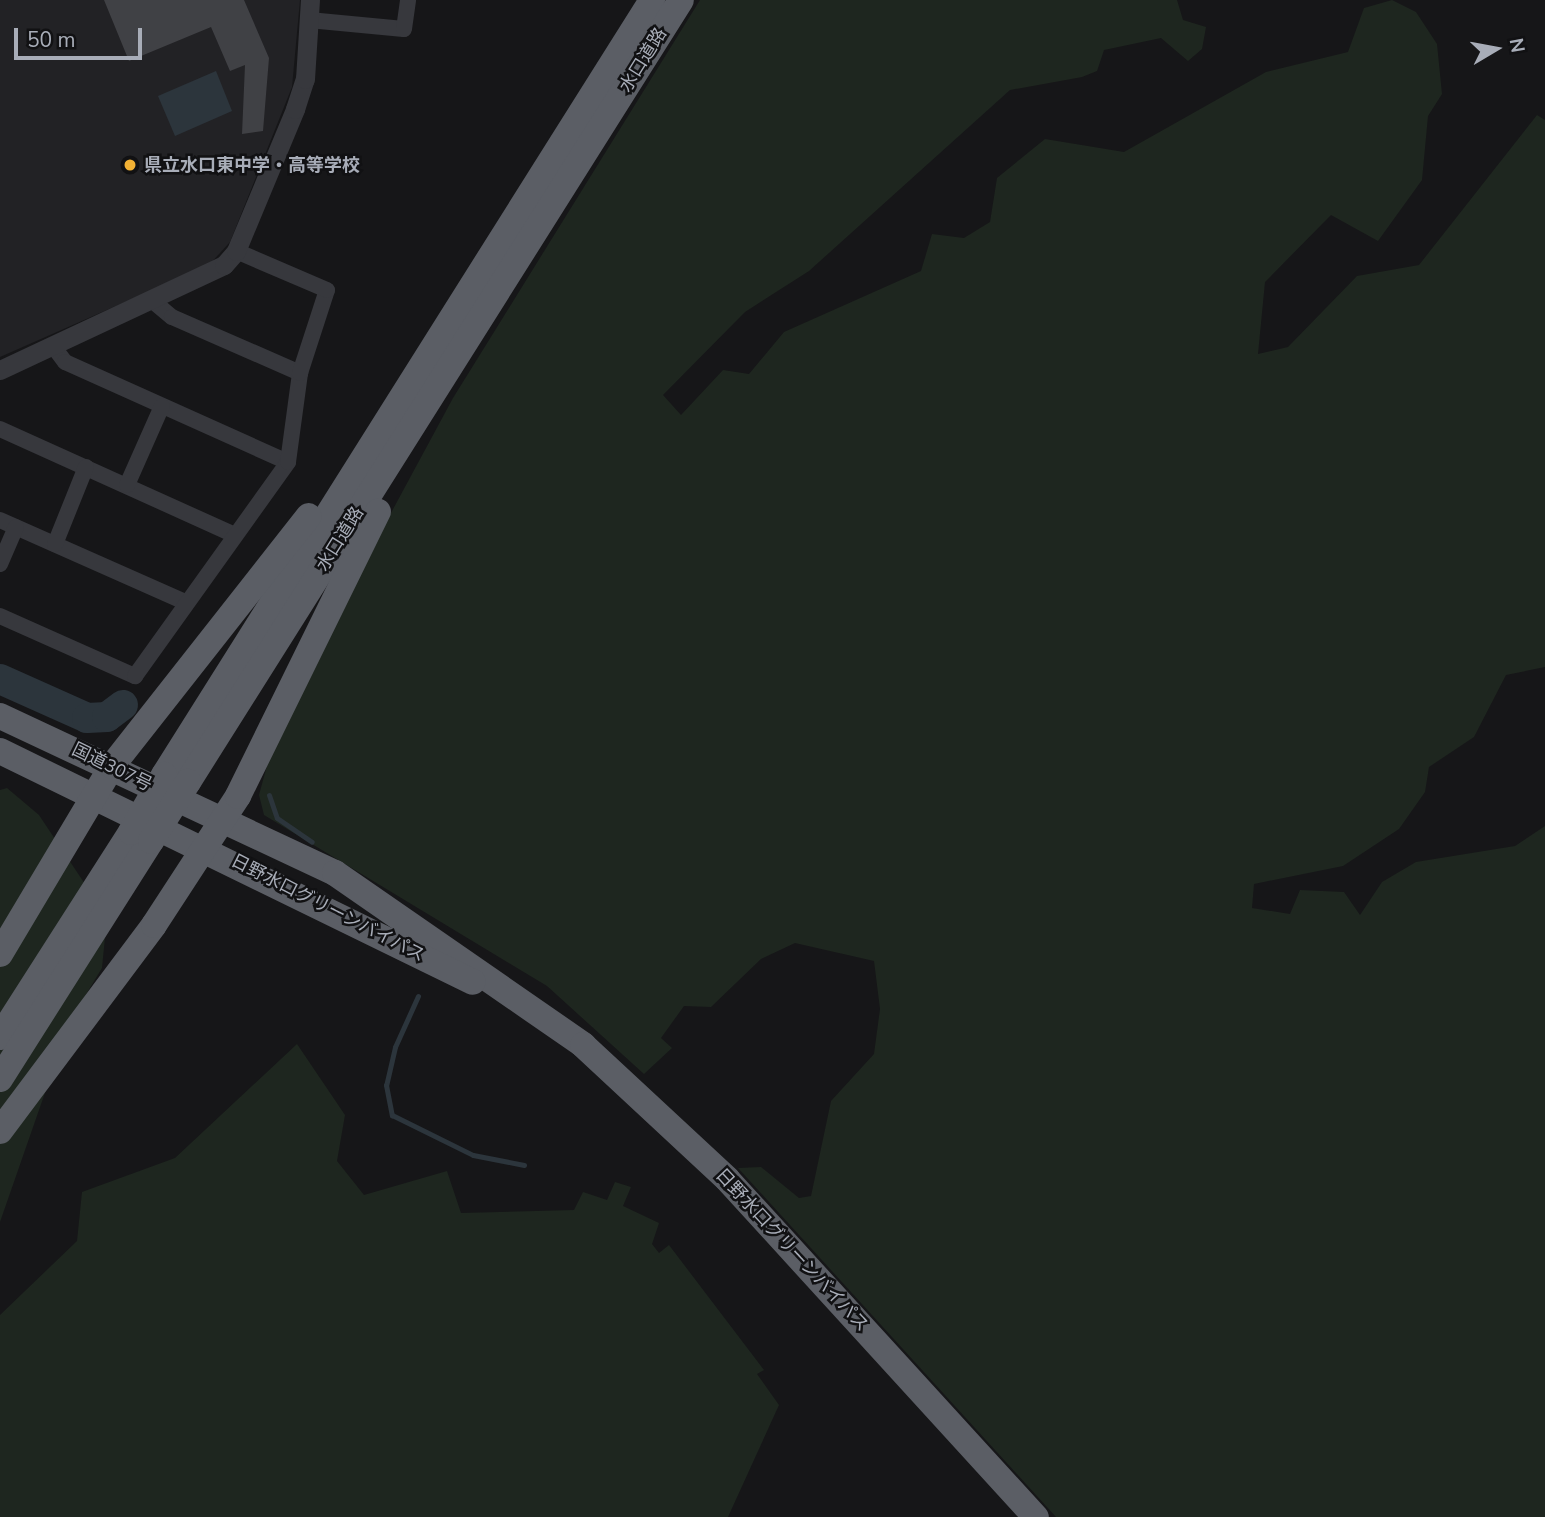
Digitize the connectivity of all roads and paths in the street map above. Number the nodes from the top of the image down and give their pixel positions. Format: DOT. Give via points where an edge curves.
graph roads {
  1 [pos="310,0"];
  2 [pos="408,0"];
  3 [pos="652,0"];
  4 [pos="681,0"];
  5 [pos="309,20"];
  6 [pos="236,251"];
  7 [pos="154,302"];
  8 [pos="53,346"];
  9 [pos="0,370"];
  10 [pos="300,373"];
  11 [pos="162,405"];
  12 [pos="423,409"];
  13 [pos="390,417"];
  14 [pos="0,429"];
  15 [pos="288,462"];
  16 [pos="86,467"];
  17 [pos="127,485"];
  18 [pos="0,520"];
  19 [pos="16,527"];
  20 [pos="233,534"];
  21 [pos="55,544"];
  22 [pos="0,564"];
  23 [pos="185,602"];
  24 [pos="0,616"];
  25 [pos="0,716"];
  26 [pos="0,751"];
  27 [pos="112,766"];
  28 [pos="250,771"];
  29 [pos="176,778"];
  30 [pos="94,795"];
  31 [pos="222,821"];
  32 [pos="141,837"];
  33 [pos="272,844"];
  34 [pos="205,847"];
  35 [pos="0,954"];
  36 [pos="525,1006"];
  37 [pos="0,1037"];
  38 [pos="0,1079"];
  39 [pos="0,1131"];
  40 [pos="1036,1517"];
  1 -- 5 [label="street"];
  2 -- 5 [label="street" via="404,29"];
  3 -- 13 [label="highway, 水口道路"];
  4 -- 12 [label="highway, 水口道路"];
  5 -- 6 [label="street" via="305,79"];
  6 -- 7 [label="street" via="204,279"];
  6 -- 10 [label="street" via="327,290"];
  7 -- 8 [label="street"];
  7 -- 10 [label="street" via="172,317"];
  8 -- 9 [label="street"];
  8 -- 11 [label="street" via="65,362"];
  10 -- 15 [label="street"];
  11 -- 15 [label="street"];
  11 -- 17 [label="street"];
  12 -- 28 [label="highway" via="416,440"];
  12 -- 29 [label="highway, 水口道路"];
  13 -- 27 [label="highway" via="379,421"];
  13 -- 29 [label="highway, 水口道路"];
  14 -- 16 [label="street"];
  15 -- 20 [label="street"];
  16 -- 17 [label="street"];
  16 -- 21 [label="street"];
  17 -- 20 [label="street"];
  18 -- 19 [label="street"];
  19 -- 21 [label="street"];
  19 -- 22 [label="street"];
  20 -- 23 [label="street"];
  21 -- 23 [label="street"];
  23 -- 24 [label="street" via="135,676"];
  25 -- 27 [label="highway, 国道307号"];
  26 -- 30 [label="highway, 国道307号"];
  27 -- 30 [label="highway"];
  27 -- 31 [label="highway, 国道307号"];
  28 -- 31 [label="highway"];
  28 -- 33 [label="highway" via="249,808"];
  29 -- 32 [label="highway, 水口道路, bridge"];
  30 -- 34 [label="highway, 国道307号"];
  30 -- 35 [label="highway"];
  31 -- 33 [label="highway, 日野水口グリーンバイパス"];
  31 -- 34 [label="highway"];
  32 -- 37 [label="highway, 水口道路"];
  32 -- 38 [label="highway, 水口道路"];
  33 -- 36 [label="highway, 日野水口グリーンバイパス" via="396,911"];
  34 -- 36 [label="highway, 日野水口グリーンバイパス"];
  34 -- 39 [label="highway" via="155,925"];
  36 -- 40 [label="highway, 日野水口グリーンバイパス" via="583,1045 727,1179"];
}
